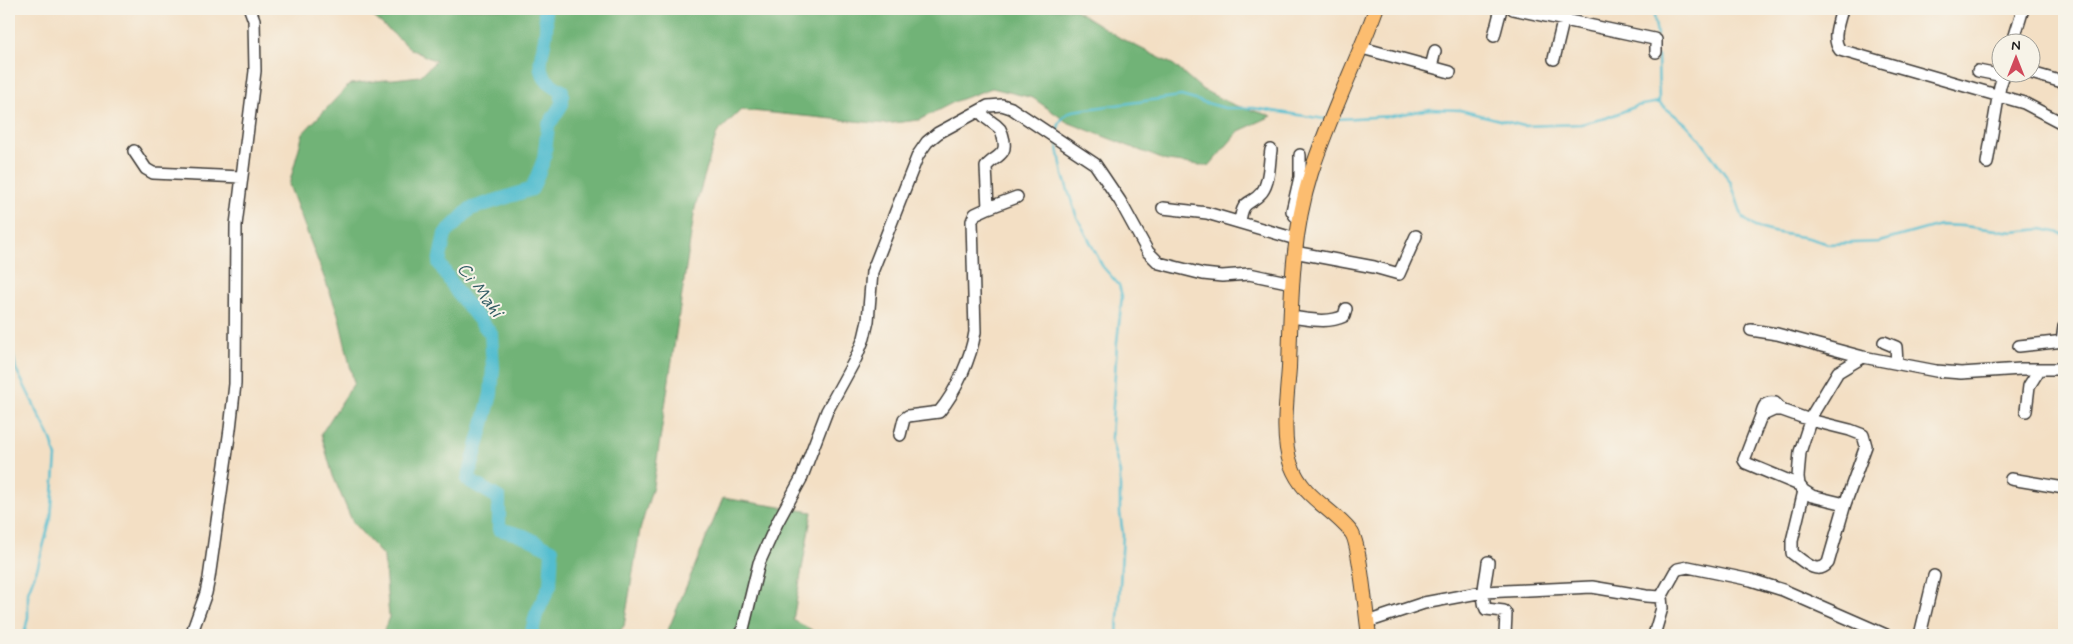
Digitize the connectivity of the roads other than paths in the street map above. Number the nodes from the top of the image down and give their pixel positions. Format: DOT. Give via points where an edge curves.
graph roads {
  1 [pos="250,9"];
  2 [pos="1376,9"];
  3 [pos="1501,9"];
  4 [pos="1513,9"];
  5 [pos="1842,9"];
  6 [pos="2023,9"];
  7 [pos="1529,11"];
  8 [pos="1565,14"];
  9 [pos="2017,32"];
  10 [pos="1494,36"];
  11 [pos="1362,48"];
  12 [pos="1435,51"];
  13 [pos="1656,52"];
  14 [pos="1554,60"];
  15 [pos="1431,67"];
  16 [pos="1978,71"];
  17 [pos="1450,72"];
  18 [pos="1990,72"];
  19 [pos="2040,75"];
  20 [pos="2059,80"];
  21 [pos="2002,82"];
  22 [pos="1999,96"];
  23 [pos="980,110"];
  24 [pos="2064,124"];
  25 [pos="1271,150"];
  26 [pos="134,151"];
  27 [pos="1300,155"];
  28 [pos="1987,163"];
  29 [pos="241,177"];
  30 [pos="1017,197"];
  31 [pos="988,208"];
  32 [pos="1163,208"];
  33 [pos="1300,218"];
  34 [pos="1240,222"];
  35 [pos="1416,236"];
  36 [pos="1295,246"];
  37 [pos="1292,284"];
  38 [pos="1346,309"];
  39 [pos="1291,318"];
  40 [pos="2064,327"];
  41 [pos="1751,330"];
  42 [pos="2063,341"];
  43 [pos="1884,342"];
  44 [pos="2019,346"];
  45 [pos="1839,351"];
  46 [pos="1863,357"];
  47 [pos="1897,363"];
  48 [pos="2021,369"];
  49 [pos="2064,369"];
  50 [pos="2039,370"];
  51 [pos="1838,372"];
  52 [pos="2029,386"];
  53 [pos="2026,411"];
  54 [pos="1810,420"];
  55 [pos="900,435"];
  56 [pos="2011,479"];
  57 [pos="1802,488"];
  58 [pos="2064,488"];
  59 [pos="1845,504"];
  60 [pos="1488,562"];
  61 [pos="1934,576"];
  62 [pos="1483,592"];
  63 [pos="1661,597"];
  64 [pos="1368,628"];
  65 [pos="191,635"];
  66 [pos="740,635"];
  67 [pos="1505,635"];
  68 [pos="1654,635"];
  69 [pos="1886,635"];
  70 [pos="1920,635"];
  1 -- 29 [label="street" via="254,20 255,71"];
  2 -- 11 [label="main road"];
  3 -- 10 [label="street"];
  4 -- 7 [label="street"];
  5 -- 22 [label="street" via="1835,39 1840,50"];
  6 -- 9 [label="street"];
  7 -- 8 [label="street"];
  8 -- 13 [label="street" via="1654,39"];
  8 -- 14 [label="street"];
  11 -- 15 [label="street"];
  11 -- 33 [label="main road" via="1310,174"];
  12 -- 15 [label="street"];
  15 -- 17 [label="street"];
  16 -- 18 [label="street"];
  19 -- 20 [label="street"];
  21 -- 22 [label="street"];
  22 -- 24 [label="street" via="2024,103"];
  22 -- 28 [label="street"];
  23 -- 31 [label="street" via="984,118 1000,130 1005,146 1002,154 986,167"];
  23 -- 37 [label="street" via="995,105 1011,108 1089,158 1103,174 1148,252 1159,263 1203,274 1249,274"];
  23 -- 66 [label="street" via="938,133 918,155 872,272 864,338 827,411 801,479 759,563"];
  25 -- 34 [label="street" via="1265,185 1245,204"];
  26 -- 29 [label="street" via="146,169 153,173"];
  27 -- 33 [label="street" via="1300,177 1292,212"];
  29 -- 65 [label="street" via="236,224 235,384 209,578"];
  30 -- 31 [label="street"];
  31 -- 55 [label="street" via="975,214 972,221 975,332 967,362 939,412 908,416 904,419"];
  32 -- 34 [label="street" via="1207,213"];
  33 -- 36 [label="main road"];
  34 -- 36 [label="street"];
  35 -- 36 [label="street" via="1399,274"];
  36 -- 37 [label="main road"];
  37 -- 39 [label="main road"];
  38 -- 39 [label="street" via="1344,316 1328,321"];
  39 -- 64 [label="main road" via="1286,420 1291,465 1307,492 1352,532"];
  40 -- 42 [label="street"];
  41 -- 45 [label="street"];
  42 -- 44 [label="street"];
  43 -- 47 [label="street" via="1896,346"];
  45 -- 46 [label="street"];
  45 -- 51 [label="street"];
  46 -- 47 [label="street"];
  46 -- 51 [label="street"];
  47 -- 48 [label="street" via="1948,372"];
  48 -- 50 [label="street"];
  48 -- 52 [label="street"];
  49 -- 50 [label="street"];
  50 -- 52 [label="street"];
  51 -- 54 [label="street"];
  52 -- 53 [label="street"];
  54 -- 57 [label="street" via="1800,452 1798,477"];
  54 -- 57 [label="street" via="1782,410 1775,403 1767,403 1744,460"];
  54 -- 59 [label="street" via="1850,430 1865,438 1866,446"];
  56 -- 58 [label="street"];
  57 -- 59 [label="street" via="1812,496"];
  57 -- 59 [label="street" via="1791,548 1792,553 1812,567 1824,568 1828,563"];
  60 -- 62 [label="street"];
  61 -- 70 [label="street"];
  62 -- 63 [label="street" via="1592,587"];
  62 -- 64 [label="street" via="1424,603"];
  62 -- 67 [label="street" via="1486,609 1506,614"];
  63 -- 68 [label="street" via="1662,608"];
  63 -- 69 [label="street" via="1674,572 1688,567 1783,590"];
}
